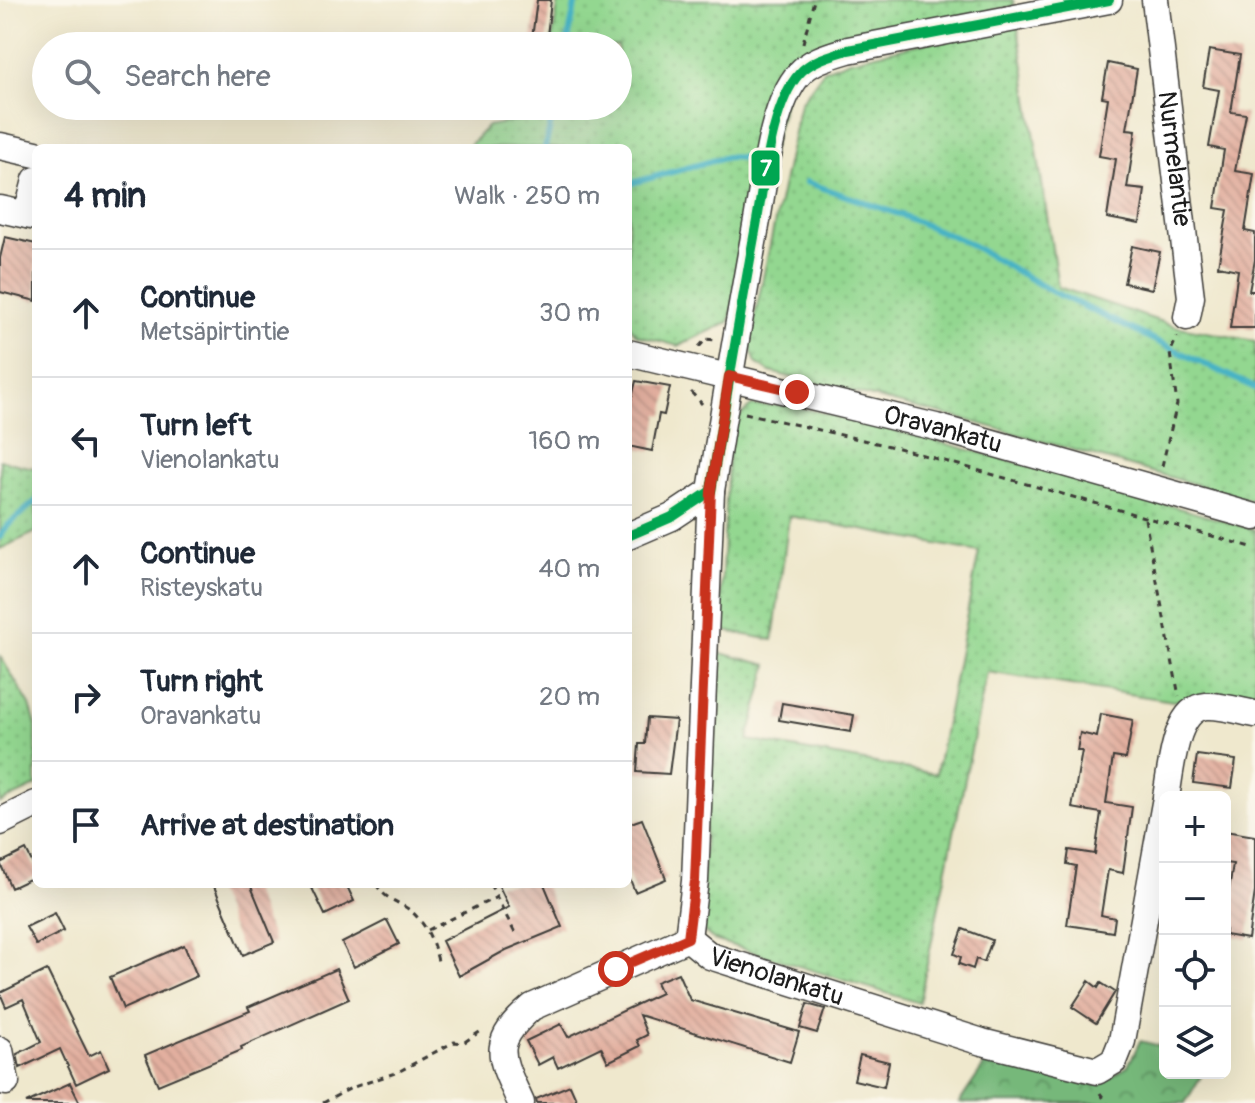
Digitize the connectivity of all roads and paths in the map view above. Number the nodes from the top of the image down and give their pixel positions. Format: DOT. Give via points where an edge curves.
graph roads {
  1 [pos="814,0"];
  2 [pos="1109,0"];
  3 [pos="1155,0"];
  4 [pos="800,73"];
  5 [pos="0,146"];
  6 [pos="32,153"];
  7 [pos="0,209"];
  8 [pos="32,216"];
  9 [pos="1187,317"];
  10 [pos="1174,344"];
  11 [pos="632,354"];
  12 [pos="729,376"];
  13 [pos="687,387"];
  14 [pos="724,408"];
  15 [pos="1155,489"];
  16 [pos="711,491"];
  17 [pos="1145,517"];
  18 [pos="1255,517"];
  19 [pos="632,534"];
  20 [pos="1255,548"];
  21 [pos="1189,713"];
  22 [pos="1255,714"];
  23 [pos="1167,791"];
  24 [pos="32,806"];
  25 [pos="0,822"];
  26 [pos="1159,838"];
  27 [pos="379,888"];
  28 [pos="492,888"];
  29 [pos="497,897"];
  30 [pos="427,930"];
  31 [pos="515,933"];
  32 [pos="688,938"];
  33 [pos="438,961"];
  34 [pos="488,1026"];
  35 [pos="0,1050"];
  36 [pos="6,1082"];
  37 [pos="323,1103"];
  38 [pos="521,1103"];
  1 -- 4 [label="path"];
  2 -- 4 [label="street" via="848,50"];
  3 -- 9 [label="street, Nurmelantie" via="1191,297"];
  4 -- 12 [label="street, Vienolankatu" via="786,95 774,133"];
  5 -- 6 [label="street"];
  7 -- 8 [label="street"];
  10 -- 15 [label="path" via="1170,353 1177,404"];
  11 -- 12 [label="street, Oravankatu"];
  12 -- 14 [label="street, Vienolankatu"];
  12 -- 15 [label="street, Oravankatu"];
  13 -- 14 [label="path" via="701,404"];
  14 -- 16 [label="street, Vienolankatu"];
  14 -- 17 [label="path" via="898,448"];
  15 -- 18 [label="street, Oravankatu"];
  16 -- 19 [label="street" via="672,517"];
  16 -- 32 [label="street, Vienolankatu" via="695,881"];
  17 -- 20 [label="path"];
  17 -- 21 [label="path" via="1177,691"];
  21 -- 22 [label="street" via="1204,706"];
  21 -- 23 [label="street" via="1180,725"];
  24 -- 25 [label="street"];
  26 -- 32 [label="street, Vienolankatu" via="1122,1041 1114,1061 1097,1071 982,1042 710,956"];
  27 -- 30 [label="path"];
  28 -- 29 [label="path"];
  29 -- 30 [label="path"];
  29 -- 31 [label="path"];
  30 -- 33 [label="path"];
  32 -- 38 [label="street" via="532,1007 512,1024 502,1061"];
  34 -- 37 [label="path" via="463,1043 454,1042"];
  35 -- 36 [label="street"];
}
